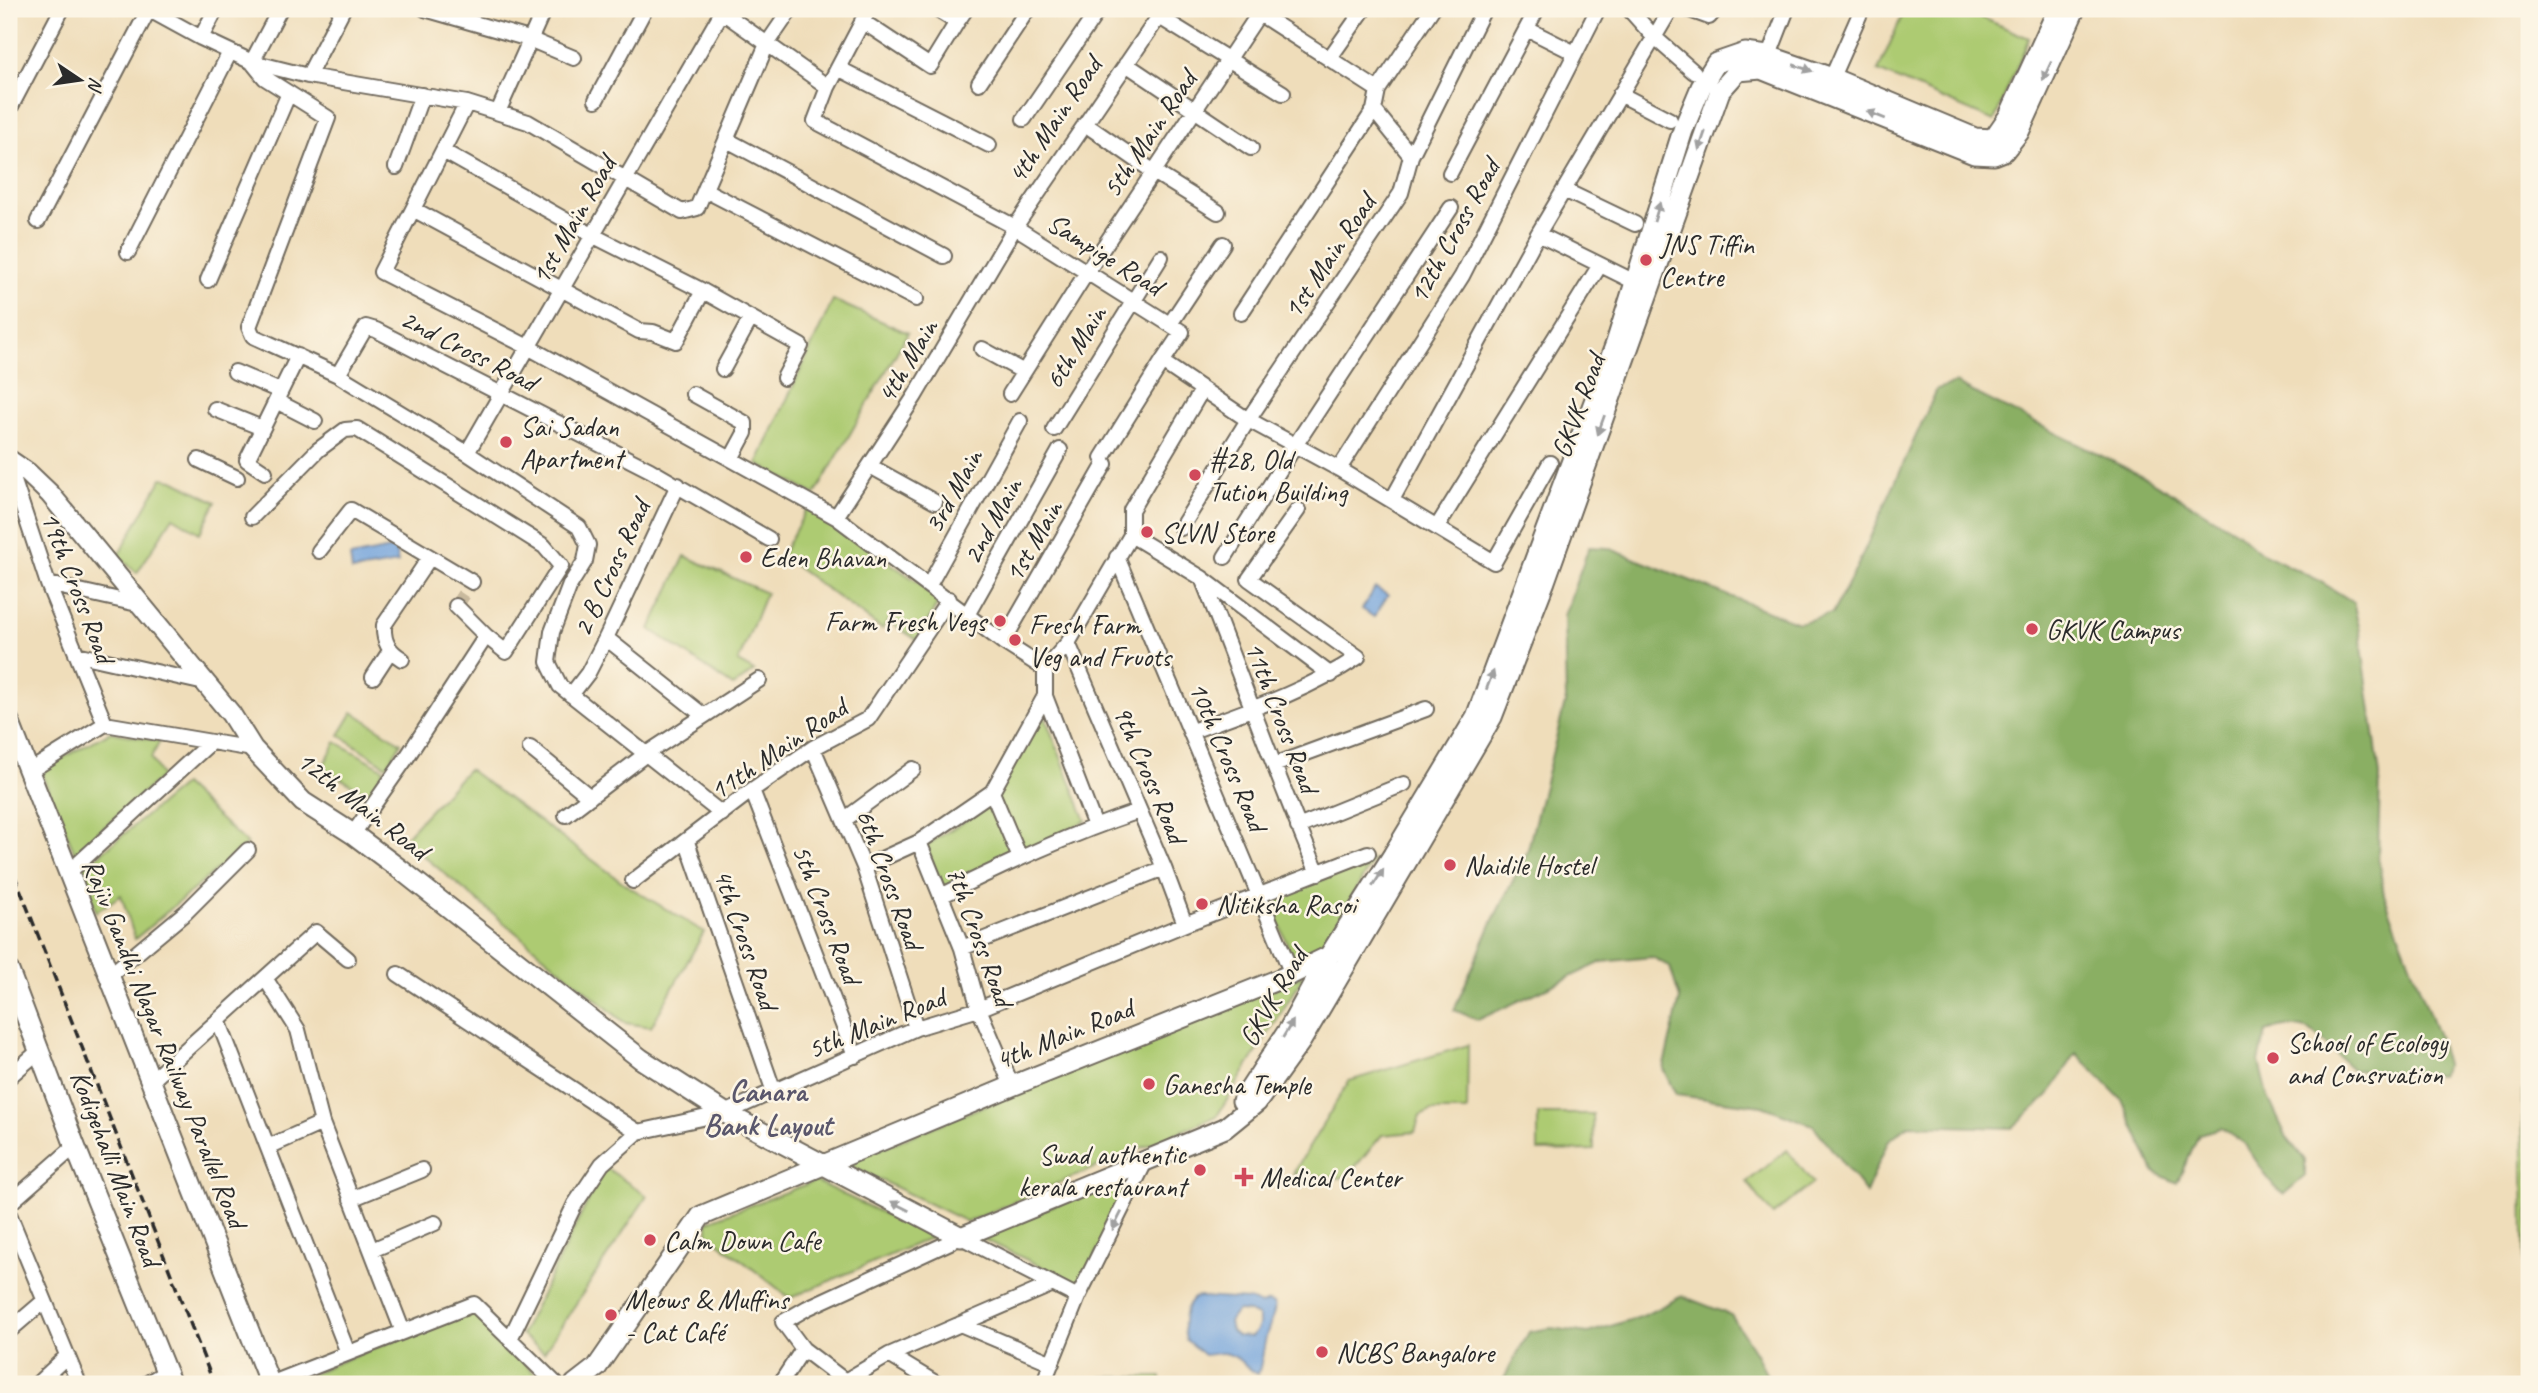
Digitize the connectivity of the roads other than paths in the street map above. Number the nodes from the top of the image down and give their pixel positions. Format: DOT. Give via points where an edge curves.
graph roads {
  1 [pos="62,9"];
  2 [pos="149,9"];
  3 [pos="216,9"];
  4 [pos="281,9"];
  5 [pos="343,9"];
  6 [pos="425,9"];
  7 [pos="544,9"];
  8 [pos="645,9"];
  9 [pos="790,9"];
  10 [pos="936,9"];
  11 [pos="966,9"];
  12 [pos="1028,9"];
  13 [pos="1099,9"];
  14 [pos="1364,9"];
  15 [pos="1432,9"];
  16 [pos="1484,9"];
  17 [pos="1537,9"];
  18 [pos="1598,9"];
  19 [pos="1629,9"];
  20 [pos="1671,9"];
  21 [pos="1687,9"];
  22 [pos="1716,9"];
  23 [pos="1787,9"];
  24 [pos="1862,9"];
  25 [pos="2057,9"];
  26 [pos="2075,9"];
  27 [pos="720,10"];
  28 [pos="1258,10"];
  29 [pos="1161,13"];
  30 [pos="865,15"];
  31 [pos="957,22"];
  32 [pos="1527,29"];
  33 [pos="1654,37"];
  34 [pos="201,38"];
  35 [pos="529,39"];
  36 [pos="767,44"];
  37 [pos="230,52"];
  38 [pos="1575,53"];
  39 [pos="574,58"];
  40 [pos="1228,59"];
  41 [pos="1329,59"];
  42 [pos="252,62"];
  43 [pos="1766,63"];
  44 [pos="1126,64"];
  45 [pos="838,68"];
  46 [pos="1694,72"];
  47 [pos="308,76"];
  48 [pos="979,83"];
  49 [pos="828,86"];
  50 [pos="1828,86"];
  51 [pos="1378,90"];
  52 [pos="289,93"];
  53 [pos="1283,93"];
  54 [pos="1620,94"];
  55 [pos="422,95"];
  56 [pos="596,100"];
  57 [pos="467,103"];
  58 [pos="9,110"];
  59 [pos="1374,110"];
  60 [pos="1195,111"];
  61 [pos="498,112"];
  62 [pos="1024,120"];
  63 [pos="1670,120"];
  64 [pos="1085,124"];
  65 [pos="727,139"];
  66 [pos="989,145"];
  67 [pos="1251,148"];
  68 [pos="443,151"];
  69 [pos="1410,156"];
  70 [pos="396,167"];
  71 [pos="1154,172"];
  72 [pos="1450,173"];
  73 [pos="625,180"];
  74 [pos="705,190"];
  75 [pos="1564,190"];
  76 [pos="1451,208"];
  77 [pos="413,209"];
  78 [pos="1218,212"];
  79 [pos="37,221"];
  80 [pos="1635,224"];
  81 [pos="1015,227"];
  82 [pos="1538,234"];
  83 [pos="592,236"];
  84 [pos="1223,244"];
  85 [pos="128,252"];
  86 [pos="944,256"];
  87 [pos="1161,257"];
  88 [pos="1600,265"];
  89 [pos="1087,272"];
  90 [pos="208,280"];
  91 [pos="1643,286"];
  92 [pos="561,289"];
  93 [pos="703,291"];
  94 [pos="916,299"];
  95 [pos="1133,301"];
  96 [pos="1241,313"];
  97 [pos="751,318"];
  98 [pos="1170,324"];
  99 [pos="528,347"];
  100 [pos="982,349"];
  101 [pos="298,356"];
  102 [pos="1162,362"];
  103 [pos="723,369"];
  104 [pos="236,372"];
  105 [pos="1024,372"];
  106 [pos="338,375"];
  107 [pos="784,378"];
  108 [pos="1202,390"];
  109 [pos="501,394"];
  110 [pos="693,394"];
  111 [pos="1010,394"];
  112 [pos="278,396"];
  113 [pos="215,409"];
  114 [pos="1248,420"];
  115 [pos="315,421"];
  116 [pos="1020,421"];
  117 [pos="262,428"];
  118 [pos="1054,429"];
  119 [pos="1296,444"];
  120 [pos="1060,450"];
  121 [pos="467,453"];
  122 [pos="731,459"];
  123 [pos="9,460"];
  124 [pos="200,460"];
  125 [pos="1550,463"];
  126 [pos="9,466"];
  127 [pos="870,466"];
  128 [pos="1339,469"];
  129 [pos="265,472"];
  130 [pos="237,478"];
  131 [pos="677,485"];
  132 [pos="1392,500"];
  133 [pos="935,502"];
  134 [pos="1298,510"];
  135 [pos="252,517"];
  136 [pos="836,517"];
  137 [pos="1437,527"];
  138 [pos="1181,528"];
  139 [pos="1131,535"];
  140 [pos="769,539"];
  141 [pos="319,551"];
  142 [pos="1225,556"];
  143 [pos="430,557"];
  144 [pos="1117,557"];
  145 [pos="1202,578"];
  146 [pos="472,582"];
  147 [pos="48,584"];
  148 [pos="929,585"];
  149 [pos="949,599"];
  150 [pos="142,605"];
  151 [pos="456,606"];
  152 [pos="967,615"];
  153 [pos="486,636"];
  154 [pos="606,638"];
  155 [pos="1003,642"];
  156 [pos="1068,643"];
  157 [pos="76,654"];
  158 [pos="1045,669"];
  159 [pos="1331,675"];
  160 [pos="373,677"];
  161 [pos="759,680"];
  162 [pos="205,682"];
  163 [pos="570,695"];
  164 [pos="1045,696"];
  165 [pos="1254,708"];
  166 [pos="1426,709"];
  167 [pos="704,716"];
  168 [pos="9,721"];
  169 [pos="105,724"];
  170 [pos="1192,731"];
  171 [pos="211,742"];
  172 [pos="530,748"];
  173 [pos="813,748"];
  174 [pos="253,749"];
  175 [pos="646,754"];
  176 [pos="1274,765"];
  177 [pos="913,769"];
  178 [pos="28,772"];
  179 [pos="1404,784"];
  180 [pos="752,790"];
  181 [pos="992,792"];
  182 [pos="590,797"];
  183 [pos="1139,811"];
  184 [pos="722,814"];
  185 [pos="566,816"];
  186 [pos="844,820"];
  187 [pos="1095,826"];
  188 [pos="1298,827"];
  189 [pos="353,834"];
  190 [pos="687,842"];
  191 [pos="919,842"];
  192 [pos="248,850"];
  193 [pos="1368,853"];
  194 [pos="1020,858"];
  195 [pos="864,867"];
  196 [pos="1164,868"];
  197 [pos="68,873"];
  198 [pos="1318,873"];
  199 [pos="633,881"];
  200 [pos="1260,895"];
  201 [pos="941,896"];
  202 [pos="1185,924"];
  203 [pos="1348,942"];
  204 [pos="962,948"];
  205 [pos="1329,956"];
  206 [pos="348,959"];
  207 [pos="9,971"];
  208 [pos="398,974"];
  209 [pos="1292,974"];
  210 [pos="109,976"];
  211 [pos="265,978"];
  212 [pos="979,1009"];
  213 [pos="218,1020"];
  214 [pos="916,1028"];
  215 [pos="40,1050"];
  216 [pos="855,1056"];
  217 [pos="9,1077"];
  218 [pos="150,1082"];
  219 [pos="1012,1086"];
  220 [pos="774,1092"];
  221 [pos="725,1114"];
  222 [pos="322,1123"];
  223 [pos="1225,1128"];
  224 [pos="638,1132"];
  225 [pos="75,1146"];
  226 [pos="268,1147"];
  227 [pos="1146,1160"];
  228 [pos="822,1166"];
  229 [pos="422,1171"];
  230 [pos="351,1199"];
  231 [pos="9,1204"];
  232 [pos="9,1214"];
  233 [pos="435,1223"];
  234 [pos="961,1237"];
  235 [pos="372,1250"];
  236 [pos="1053,1284"];
  237 [pos="1078,1297"];
  238 [pos="44,1301"];
  239 [pos="960,1324"];
  240 [pos="9,1331"];
  241 [pos="403,1332"];
  242 [pos="510,1339"];
  243 [pos="803,1349"];
  244 [pos="348,1353"];
  245 [pos="889,1355"];
  246 [pos="67,1356"];
  247 [pos="1052,1363"];
  248 [pos="169,1378"];
  249 [pos="37,1384"];
  250 [pos="79,1384"];
  251 [pos="146,1384"];
  252 [pos="270,1384"];
  253 [pos="556,1384"];
  254 [pos="575,1384"];
  255 [pos="780,1384"];
  256 [pos="937,1384"];
  257 [pos="1043,1384"];
  1 -- 58 [label="street"];
  2 -- 34 [label="street"];
  2 -- 79 [label="street"];
  3 -- 34 [label="street"];
  4 -- 42 [label="street"];
  5 -- 47 [label="street"];
  6 -- 35 [label="street"];
  7 -- 35 [label="street"];
  8 -- 56 [label="street"];
  9 -- 36 [label="street"];
  10 -- 31 [label="street"];
  11 -- 31 [label="street"];
  12 -- 48 [label="street"];
  13 -- 62 [label="street"];
  14 -- 41 [label="street"];
  15 -- 51 [label="street"];
  16 -- 69 [label="street, 1st Main Road"];
  17 -- 32 [label="street"];
  18 -- 38 [label="street, 12th Cross Road"];
  19 -- 33 [label="street"];
  20 -- 33 [label="street"];
  21 -- 22 [label="street" via="1709,17"];
  23 -- 43 [label="street"];
  24 -- 50 [label="street"];
  25 -- 50 [label="main road" via="2009,116 1993,139 1975,138"];
  26 -- 50 [label="main road, one-way" via="2019,132 2004,151 1994,155 1974,155"];
  27 -- 36 [label="street"];
  27 -- 73 [label="street, 1st Main Road"];
  28 -- 40 [label="street, 5th Main Road"];
  28 -- 41 [label="street"];
  29 -- 40 [label="street"];
  29 -- 44 [label="street, 4th Main Road"];
  30 -- 31 [label="street" via="930,66"];
  30 -- 45 [label="street"];
  32 -- 38 [label="street"];
  32 -- 72 [label="street"];
  33 -- 46 [label="street"];
  33 -- 54 [label="street"];
  34 -- 37 [label="street"];
  35 -- 39 [label="street"];
  35 -- 61 [label="street"];
  36 -- 49 [label="street"];
  36 -- 65 [label="street"];
  37 -- 42 [label="street"];
  37 -- 85 [label="street"];
  38 -- 128 [label="street, 12th Cross Road" via="1462,276"];
  40 -- 53 [label="street"];
  40 -- 60 [label="street, 5th Main Road"];
  41 -- 51 [label="street"];
  42 -- 47 [label="street"];
  42 -- 52 [label="street" via="265,78"];
  43 -- 50 [label="main road"];
  43 -- 91 [label="main road, GKVK Road" via="1738,71 1720,90"];
  44 -- 60 [label="street"];
  44 -- 64 [label="street, 4th Main Road"];
  45 -- 49 [label="street"];
  45 -- 66 [label="street"];
  47 -- 55 [label="street"];
  49 -- 81 [label="street, Sampige Road" via="815,121"];
  51 -- 59 [label="street"];
  52 -- 90 [label="street"];
  52 -- 101 [label="street" via="328,118 249,327 253,336"];
  54 -- 63 [label="street"];
  54 -- 75 [label="street"];
  55 -- 57 [label="street"];
  55 -- 70 [label="street"];
  57 -- 61 [label="street"];
  57 -- 68 [label="street"];
  59 -- 69 [label="street"];
  59 -- 96 [label="street"];
  60 -- 67 [label="street"];
  60 -- 71 [label="street, 5th Main Road"];
  61 -- 73 [label="street" via="528,122"];
  64 -- 71 [label="street"];
  64 -- 81 [label="street, 4th Main Road"];
  65 -- 74 [label="street"];
  65 -- 86 [label="street"];
  68 -- 77 [label="street"];
  68 -- 83 [label="street"];
  69 -- 114 [label="street, 1st Main Road" via="1401,193"];
  71 -- 78 [label="street"];
  71 -- 89 [label="street, 5th Main Road"];
  73 -- 74 [label="street" via="682,212 697,208"];
  73 -- 83 [label="street, 1st Main Road"];
  74 -- 94 [label="street"];
  75 -- 80 [label="street"];
  75 -- 82 [label="street"];
  76 -- 119 [label="street"];
  77 -- 92 [label="street"];
  77 -- 99 [label="street" via="381,272"];
  81 -- 89 [label="street, Sampige Road"];
  81 -- 127 [label="street, 4th Main"];
  82 -- 88 [label="street"];
  82 -- 132 [label="street"];
  83 -- 92 [label="street, 1st Main Road"];
  83 -- 93 [label="street"];
  84 -- 98 [label="street"];
  87 -- 95 [label="street, 6th Main"];
  88 -- 91 [label="street"];
  88 -- 137 [label="street"];
  89 -- 95 [label="street, Sampige Road"];
  89 -- 105 [label="street, 5th Main Road"];
  91 -- 203 [label="main road, GKVK Road" via="1492,717"];
  92 -- 93 [label="street" via="639,331 676,341"];
  92 -- 99 [label="street, 1st Main Road"];
  93 -- 97 [label="street"];
  95 -- 98 [label="street, Sampige Road"];
  95 -- 118 [label="street, 6th Main"];
  97 -- 103 [label="street"];
  97 -- 107 [label="street" via="801,346"];
  98 -- 102 [label="street, Sampige Road" via="1182,332"];
  99 -- 109 [label="street, 1st Main Road"];
  99 -- 122 [label="street"];
  100 -- 105 [label="street"];
  101 -- 106 [label="street"];
  101 -- 112 [label="street"];
  102 -- 108 [label="street"];
  102 -- 155 [label="street, 1st Main"];
  104 -- 112 [label="street"];
  105 -- 111 [label="street, 5th Main Road"];
  106 -- 109 [label="street, 2nd Cross Road" via="366,327"];
  106 -- 121 [label="street"];
  108 -- 114 [label="street"];
  108 -- 139 [label="street" via="1131,510"];
  109 -- 121 [label="street, 1st Main Road"];
  109 -- 131 [label="street, 2nd Cross Road"];
  110 -- 122 [label="street" via="746,423"];
  112 -- 115 [label="street"];
  112 -- 117 [label="street"];
  113 -- 117 [label="street"];
  114 -- 119 [label="street"];
  114 -- 138 [label="street, 1st Main Road"];
  116 -- 148 [label="street, 3rd Main"];
  117 -- 129 [label="street" via="247,460"];
  119 -- 128 [label="street"];
  119 -- 142 [label="street"];
  120 -- 152 [label="street, 2nd Main"];
  121 -- 163 [label="street" via="579,527 589,545 552,632 548,662"];
  122 -- 136 [label="street"];
  123 -- 150 [label="main road, 12th Main Road" via="50,494"];
  124 -- 130 [label="street"];
  125 -- 137 [label="street" via="1494,562"];
  126 -- 147 [label="street, 19th Cross Road"];
  127 -- 133 [label="street"];
  127 -- 136 [label="street, 4th Main"];
  128 -- 132 [label="street"];
  131 -- 140 [label="street, 2nd Cross Road"];
  131 -- 154 [label="street, 2 B Cross Road"];
  132 -- 137 [label="street"];
  134 -- 159 [label="street" via="1249,579 1358,657"];
  135 -- 153 [label="street" via="318,450 345,430 357,429 544,546 561,565 506,652"];
  136 -- 148 [label="street"];
  139 -- 144 [label="street"];
  139 -- 145 [label="street"];
  141 -- 143 [label="street" via="351,510"];
  143 -- 146 [label="street"];
  143 -- 160 [label="street" via="384,625 396,655"];
  144 -- 156 [label="street"];
  144 -- 170 [label="street, 10th Cross Road"];
  145 -- 159 [label="street"];
  145 -- 165 [label="street, 11th Cross Road"];
  147 -- 150 [label="street"];
  147 -- 157 [label="street, 19th Cross Road"];
  148 -- 149 [label="street"];
  149 -- 152 [label="street"];
  149 -- 173 [label="street, 11th Main Road" via="868,719"];
  150 -- 162 [label="main road, 12th Main Road"];
  151 -- 153 [label="street"];
  152 -- 155 [label="street"];
  153 -- 189 [label="street"];
  154 -- 163 [label="street, 2 B Cross Road"];
  154 -- 167 [label="street"];
  155 -- 158 [label="street"];
  156 -- 158 [label="street"];
  156 -- 183 [label="street, 9th Cross Road"];
  157 -- 162 [label="street"];
  157 -- 169 [label="street, 19th Cross Road"];
  158 -- 164 [label="street"];
  159 -- 165 [label="street"];
  161 -- 167 [label="street"];
  162 -- 174 [label="main road, 12th Main Road"];
  163 -- 175 [label="street"];
  164 -- 181 [label="street"];
  164 -- 187 [label="street"];
  165 -- 170 [label="street"];
  165 -- 176 [label="street, 11th Cross Road"];
  166 -- 176 [label="street"];
  167 -- 175 [label="street"];
  168 -- 178 [label="main road, Rajiv Gandhi Nagar Railway Parallel Road"];
  169 -- 171 [label="street"];
  169 -- 178 [label="street"];
  170 -- 200 [label="street, 10th Cross Road"];
  171 -- 174 [label="street"];
  171 -- 197 [label="street"];
  172 -- 182 [label="street"];
  173 -- 180 [label="street, 11th Main Road"];
  173 -- 186 [label="street, 6th Cross Road"];
  174 -- 189 [label="main road, 12th Main Road" via="303,802"];
  175 -- 182 [label="street"];
  175 -- 184 [label="street"];
  176 -- 188 [label="street, 11th Cross Road"];
  177 -- 186 [label="street"];
  178 -- 197 [label="main road, Rajiv Gandhi Nagar Railway Parallel Road"];
  179 -- 188 [label="street"];
  180 -- 184 [label="street, 11th Main Road"];
  180 -- 216 [label="street, 5th Cross Road"];
  181 -- 191 [label="street"];
  181 -- 194 [label="street"];
  182 -- 185 [label="street"];
  183 -- 187 [label="street"];
  183 -- 196 [label="street, 9th Cross Road"];
  184 -- 190 [label="street, 11th Main Road"];
  186 -- 195 [label="street, 6th Cross Road"];
  187 -- 194 [label="street"];
  188 -- 198 [label="street, 11th Cross Road"];
  189 -- 221 [label="main road, 12th Main Road" via="641,1059"];
  190 -- 199 [label="street, 11th Main Road"];
  190 -- 220 [label="street, 4th Cross Road"];
  191 -- 195 [label="street"];
  191 -- 201 [label="street, 7th Cross Road"];
  192 -- 210 [label="street" via="186,912"];
  193 -- 198 [label="street, 5th Main Road"];
  194 -- 201 [label="street"];
  195 -- 214 [label="street, 6th Cross Road"];
  196 -- 202 [label="street, 9th Cross Road"];
  196 -- 204 [label="street"];
  197 -- 210 [label="main road, Rajiv Gandhi Nagar Railway Parallel Road"];
  198 -- 200 [label="street, 5th Main Road"];
  200 -- 202 [label="street, 5th Main Road"];
  200 -- 209 [label="street, 10th Cross Road"];
  201 -- 204 [label="street, 7th Cross Road"];
  202 -- 212 [label="street, 5th Main Road"];
  203 -- 205 [label="main road, GKVK Road"];
  203 -- 223 [label="main road, GKVK Road" via="1301,1041 1257,1102"];
  204 -- 212 [label="street, 7th Cross Road"];
  205 -- 209 [label="main road, 4th Main Road"];
  223 -- 205 [label="main road, GKVK Road, one-way" via="1289,1029"];
  206 -- 211 [label="street" via="316,932"];
  207 -- 215 [label="main road, Kodigehalli Main Road"];
  208 -- 224 [label="street"];
  209 -- 219 [label="main road, 4th Main Road"];
  210 -- 218 [label="main road, Rajiv Gandhi Nagar Railway Parallel Road"];
  211 -- 213 [label="street"];
  211 -- 222 [label="street" via="298,1030"];
  212 -- 214 [label="street, 5th Main Road"];
  212 -- 219 [label="street, 7th Cross Road"];
  213 -- 218 [label="street"];
  213 -- 226 [label="street"];
  214 -- 216 [label="street, 5th Main Road"];
  215 -- 217 [label="street"];
  215 -- 225 [label="main road, Kodigehalli Main Road"];
  216 -- 220 [label="street, 5th Main Road"];
  218 -- 252 [label="main road, Rajiv Gandhi Nagar Railway Parallel Road"];
  219 -- 228 [label="main road, 4th Main Road"];
  220 -- 221 [label="street, 5th Main Road"];
  221 -- 224 [label="street, 5th Main Road"];
  221 -- 228 [label="main road, 12th Main Road"];
  222 -- 226 [label="street"];
  222 -- 230 [label="street"];
  223 -- 227 [label="main road, GKVK Road"];
  224 -- 242 [label="street" via="602,1164 575,1204"];
  225 -- 231 [label="street"];
  225 -- 248 [label="main road, Kodigehalli Main Road"];
  226 -- 244 [label="street"];
  227 -- 234 [label="main road, GKVK Road"];
  227 -- 237 [label="street, one-way"];
  234 -- 228 [label="main road, one-way"];
  228 -- 254 [label="main road" via="701,1216 597,1367"];
  229 -- 230 [label="street"];
  230 -- 235 [label="street"];
  232 -- 238 [label="street"];
  233 -- 235 [label="street"];
  234 -- 236 [label="street"];
  234 -- 243 [label="street" via="783,1322"];
  235 -- 241 [label="street"];
  236 -- 237 [label="street"];
  236 -- 239 [label="street"];
  237 -- 247 [label="street"];
  238 -- 240 [label="street"];
  238 -- 246 [label="street"];
  239 -- 245 [label="street"];
  239 -- 247 [label="street"];
  241 -- 242 [label="street" via="474,1304"];
  241 -- 244 [label="street"];
  242 -- 253 [label="street"];
  243 -- 245 [label="street" via="845,1381"];
  243 -- 255 [label="street"];
  244 -- 252 [label="street"];
  245 -- 256 [label="street"];
  246 -- 249 [label="street"];
  246 -- 250 [label="street"];
  247 -- 257 [label="street"];
  248 -- 251 [label="street"];
}
